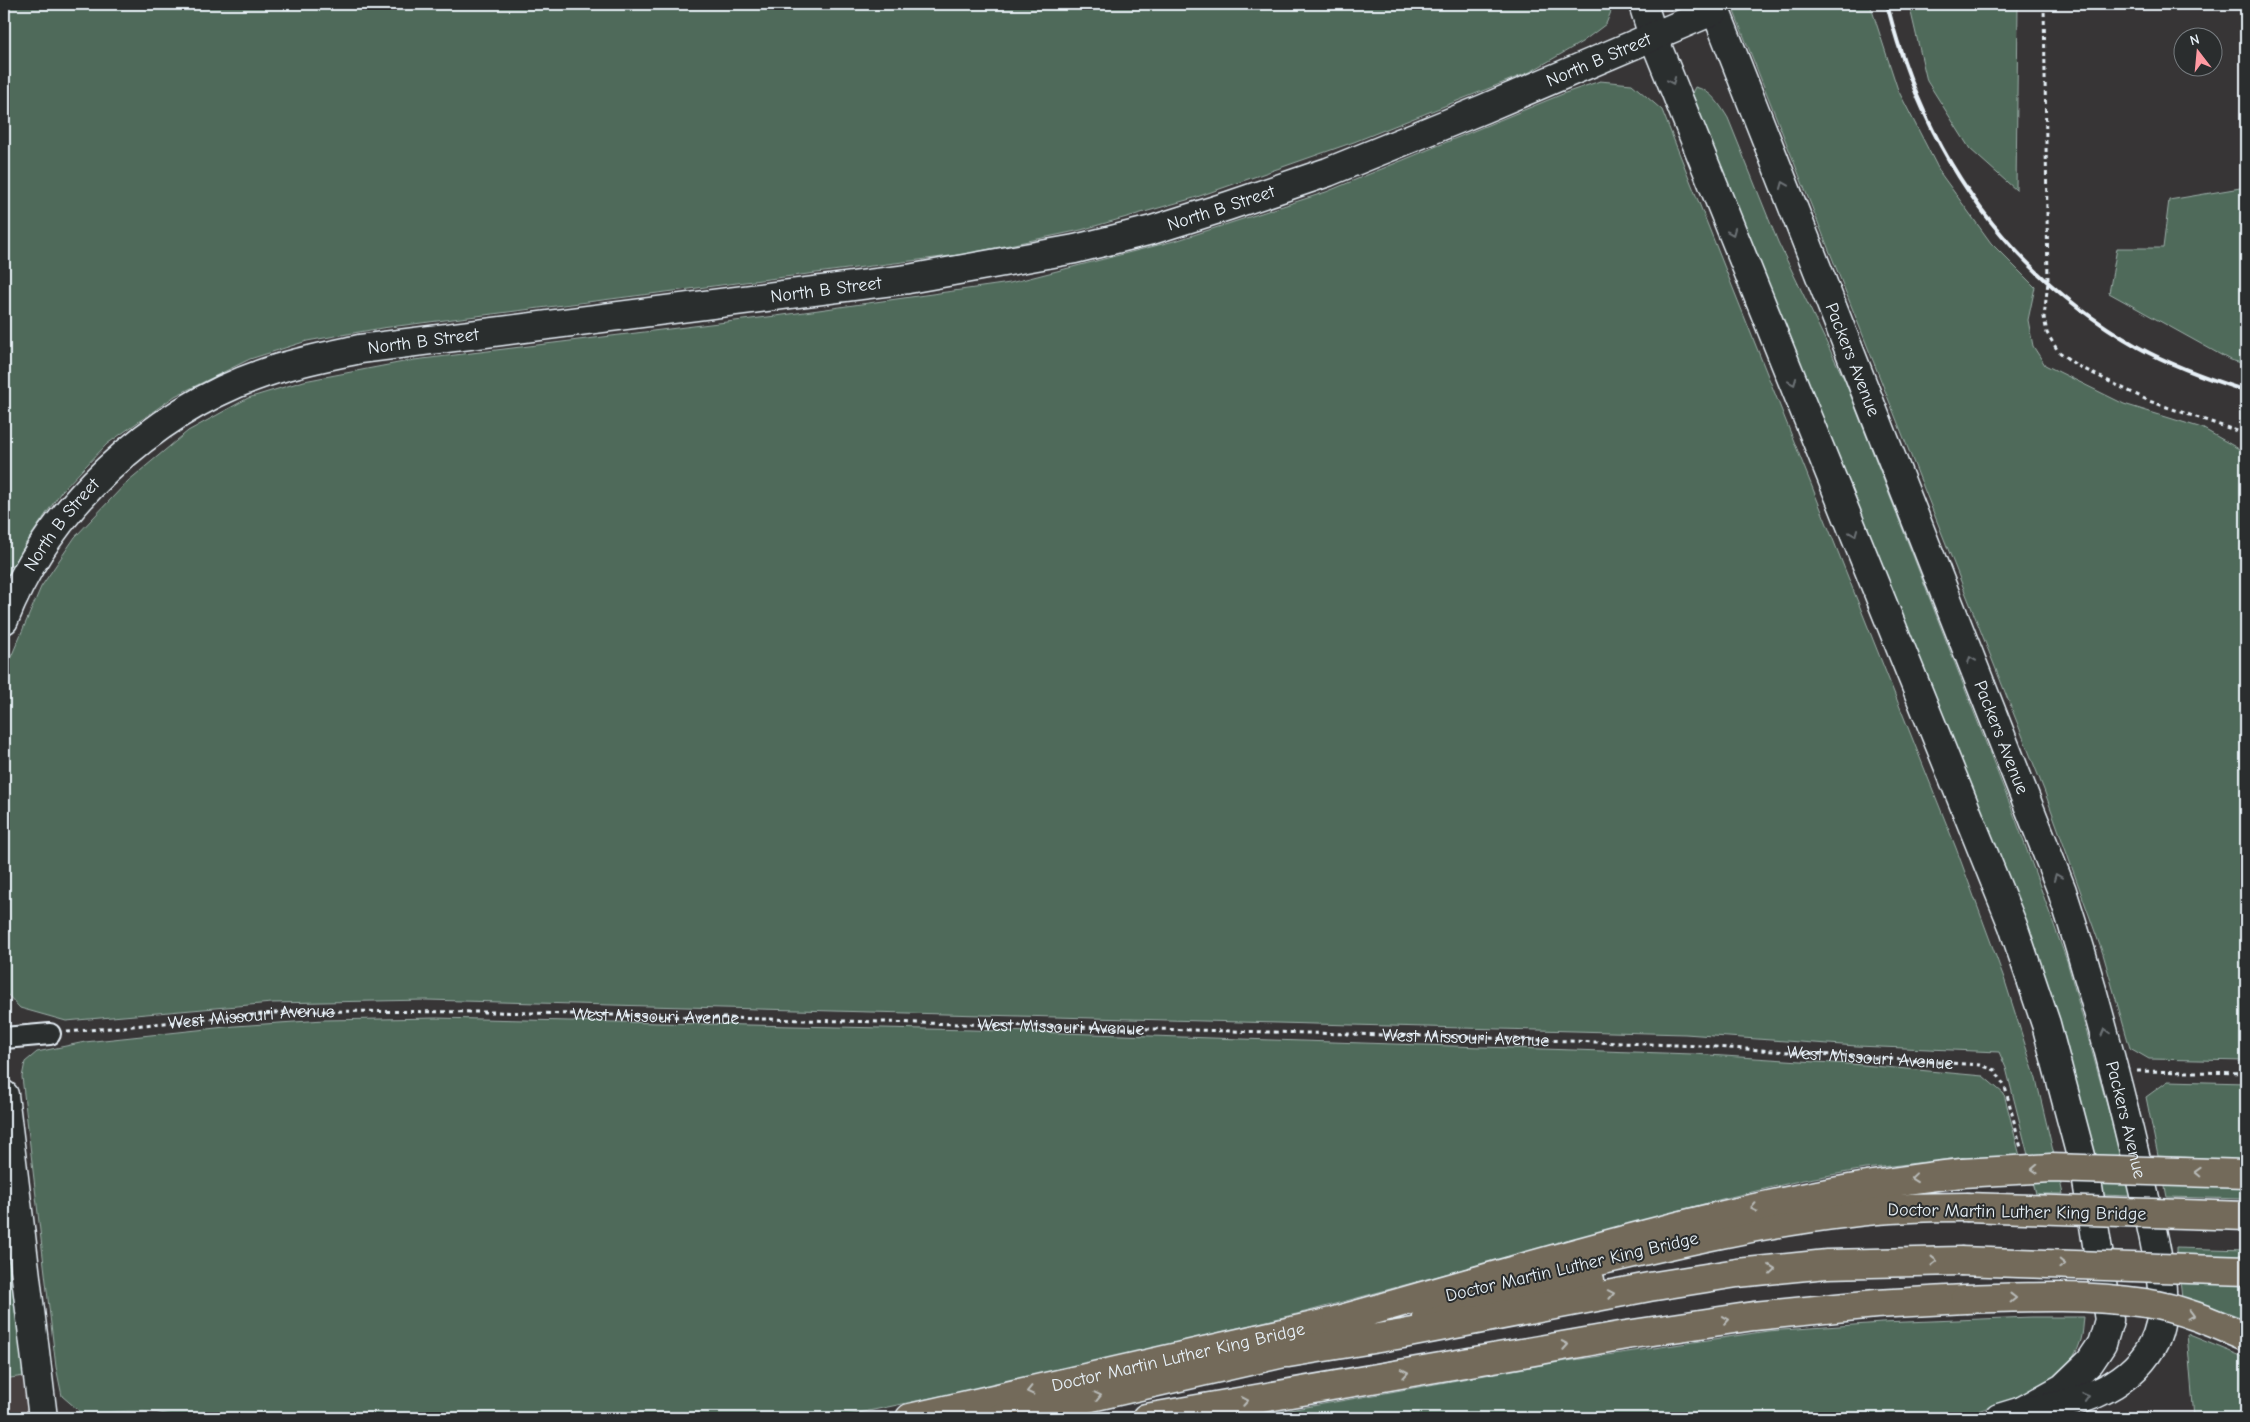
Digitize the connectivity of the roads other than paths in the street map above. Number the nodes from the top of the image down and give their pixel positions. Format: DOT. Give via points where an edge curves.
graph roads {
  1 [pos="1643,4"];
  2 [pos="1714,7"];
  3 [pos="1653,36"];
  4 [pos="4,620"];
  5 [pos="50,1034"];
  6 [pos="4,1038"];
  7 [pos="4,1095"];
  8 [pos="2246,1174"];
  9 [pos="1966,1216"];
  10 [pos="2246,1216"];
  11 [pos="2246,1235"];
  12 [pos="2246,1271"];
  13 [pos="1338,1320"];
  14 [pos="2246,1337"];
  15 [pos="1288,1353"];
  16 [pos="2010,1415"];
  17 [pos="43,1418"];
  18 [pos="910,1418"];
  19 [pos="1000,1418"];
  20 [pos="1146,1418"];
  1 -- 3 [label="main road, Packers Avenue"];
  2 -- 3 [label="main road, North B Street"];
  16 -- 2 [label="main road, Packers Avenue, one-way" via="2092,1396 2115,1384 2136,1367 2152,1345 2161,1316 2162,1289 2154,1240 2116,1072 2062,891"];
  3 -- 4 [label="main road, North B Street" via="1328,172 1152,230 1075,249 908,279 360,349 309,359 263,373 218,392 175,416 106,469 32,563 12,598"];
  3 -- 16 [label="main road, Packers Avenue, one-way" via="2013,926 2046,1024 2086,1175 2109,1320 2102,1344 2090,1362 2063,1388"];
  5 -- 6 [label="street"];
  7 -- 17 [label="main road"];
  8 -- 13 [label="main road, one-way, bridge" via="2051,1168 1962,1173 1880,1183 1745,1210"];
  9 -- 10 [label="main road, Doctor Martin Luther King Bridge, bridge"];
  9 -- 11 [label="main road, Doctor Martin Luther King Bridge"];
  9 -- 13 [label="main road, Doctor Martin Luther King Bridge" via="1913,1207 1784,1222"];
  9 -- 15 [label="main road, Doctor Martin Luther King Bridge" via="1840,1230 1747,1245 1449,1312"];
  15 -- 12 [label="main road, one-way, bridge" via="1648,1287 1737,1273 1827,1264 1960,1261"];
  13 -- 18 [label="main road, Doctor Martin Luther King Bridge, one-way"];
  20 -- 14 [label="main road, one-way, bridge" via="1626,1334 1754,1316 1876,1304 1964,1299 2090,1298 2146,1303 2206,1319"];
  19 -- 15 [label="main road, Doctor Martin Luther King Bridge, one-way"];
}
